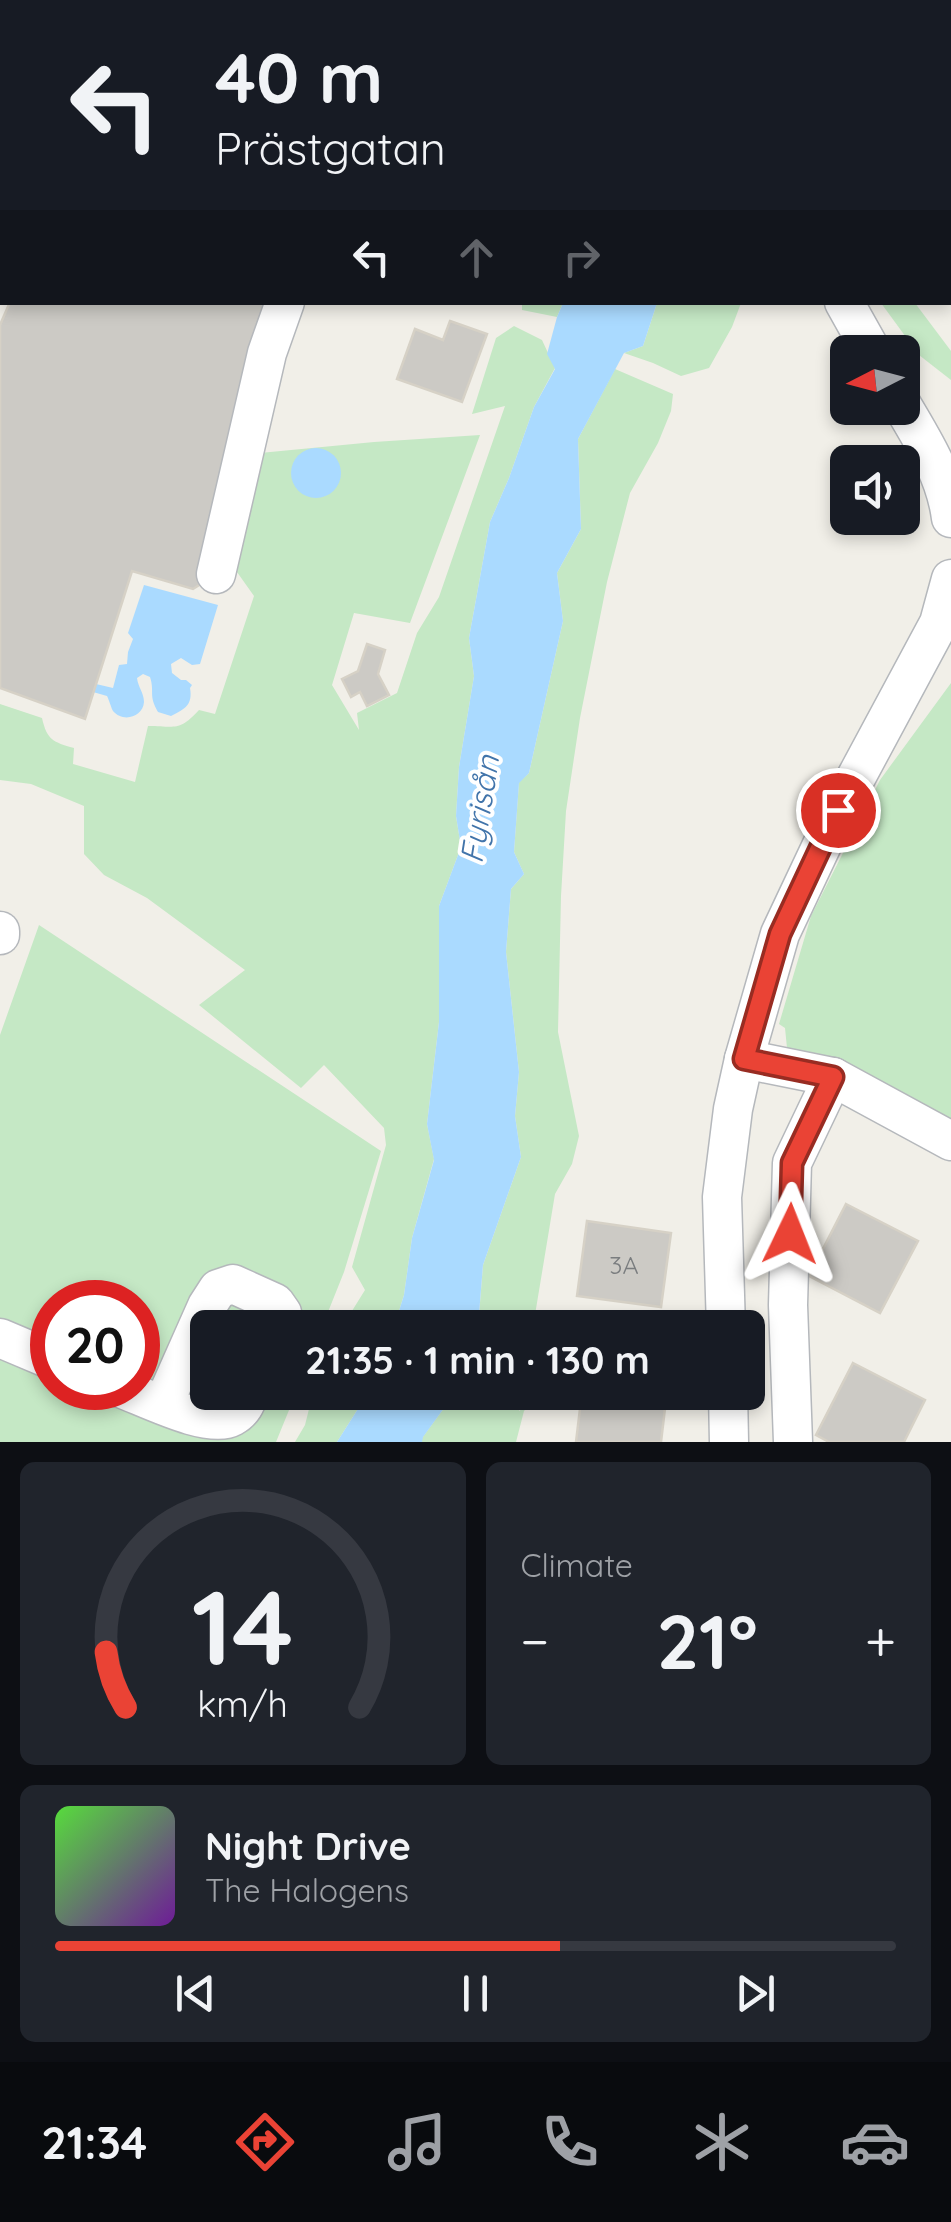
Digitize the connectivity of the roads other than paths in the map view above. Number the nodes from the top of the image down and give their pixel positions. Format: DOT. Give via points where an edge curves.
graph roads {
  1 [pos="285,305"];
  2 [pos="846,305"];
  3 [pos="862,335"];
  4 [pos="914,425"];
  5 [pos="950,510"];
  6 [pos="216,574"];
  7 [pos="951,579"];
  8 [pos="744,1059"];
  9 [pos="833,1077"];
  10 [pos="950,1154"];
  11 [pos="206,1310"];
  12 [pos="280,1310"];
  13 [pos="725,1310"];
  14 [pos="0,1338"];
  15 [pos="190,1346"];
  16 [pos="30,1351"];
  17 [pos="160,1404"];
  18 [pos="163,1405"];
  19 [pos="242,1410"];
  20 [pos="728,1410"];
  21 [pos="729,1442"];
  22 [pos="794,1442"];
  1 -- 6 [label="street" via="267,353"];
  2 -- 3 [label="street"];
  4 -- 5 [label="street"];
  7 -- 8 [label="street" via="939,623 780,934"];
  8 -- 9 [label="street"];
  8 -- 13 [label="street" via="722,1196"];
  9 -- 10 [label="street" via="885,1118"];
  9 -- 22 [label="street" via="792,1163 788,1305"];
  11 -- 12 [label="street" via="218,1290 233,1284"];
  14 -- 16 [label="street"];
  15 -- 18 [label="street"];
  17 -- 18 [label="street"];
  18 -- 19 [label="street" via="214,1421"];
  20 -- 21 [label="street"];
}
